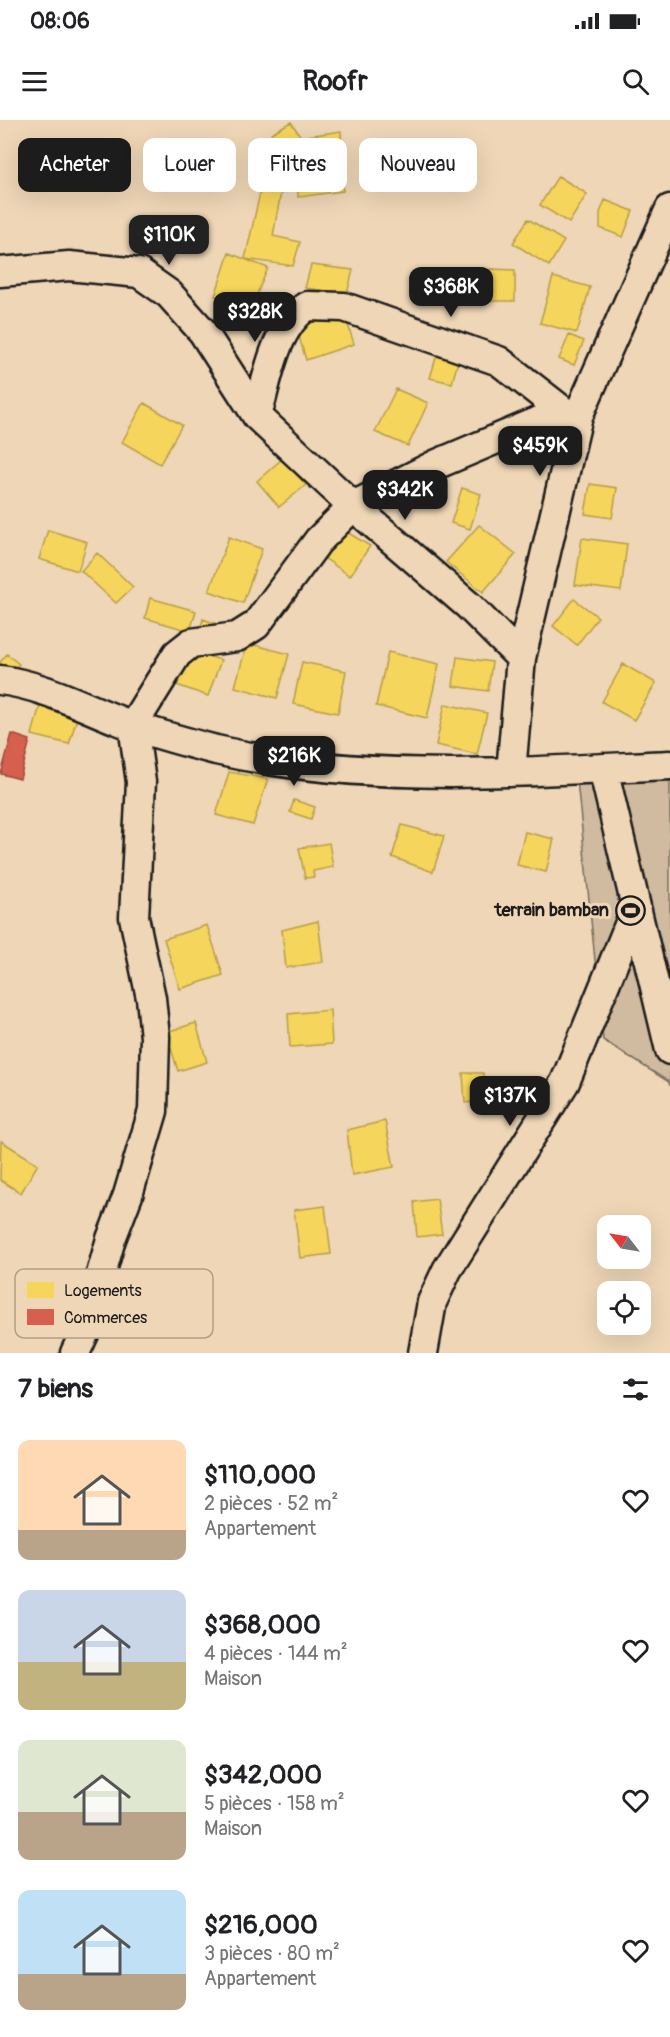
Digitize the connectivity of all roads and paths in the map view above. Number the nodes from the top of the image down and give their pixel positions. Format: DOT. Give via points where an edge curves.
graph roads {
  1 [pos="670,210"];
  2 [pos="0,272"];
  3 [pos="571,414"];
  4 [pos="257,416"];
  5 [pos="352,506"];
  6 [pos="521,658"];
  7 [pos="0,680"];
  8 [pos="133,725"];
  9 [pos="670,765"];
  10 [pos="603,768"];
  11 [pos="511,772"];
  12 [pos="636,908"];
  13 [pos="653,976"];
  14 [pos="603,989"];
  15 [pos="670,1050"];
  16 [pos="102,1269"];
  17 [pos="82,1338"];
  18 [pos="75,1353"];
  19 [pos="423,1353"];
  1 -- 3 [label="street"];
  2 -- 4 [label="street" via="69,266 139,273 169,294 203,332"];
  3 -- 4 [label="street" via="499,361 344,307 307,306 289,322"];
  3 -- 5 [label="street" via="435,465"];
  3 -- 6 [label="street"];
  4 -- 5 [label="street"];
  5 -- 6 [label="street" via="469,606"];
  5 -- 8 [label="street" via="318,541 256,626 237,637 191,644 177,654"];
  6 -- 11 [label="street"];
  7 -- 8 [label="street" via="45,689"];
  8 -- 11 [label="street" via="215,750 287,763 402,774"];
  8 -- 16 [label="street" via="141,775 134,917 155,1037 153,1111"];
  9 -- 10 [label="street"];
  10 -- 11 [label="street"];
  10 -- 12 [label="street"];
  12 -- 13 [label="street"];
  12 -- 14 [label="street"];
  13 -- 14 [label="street"];
  13 -- 15 [label="street"];
  14 -- 19 [label="street" via="566,1082 447,1270 432,1302"];
  17 -- 18 [label="street"];
}
